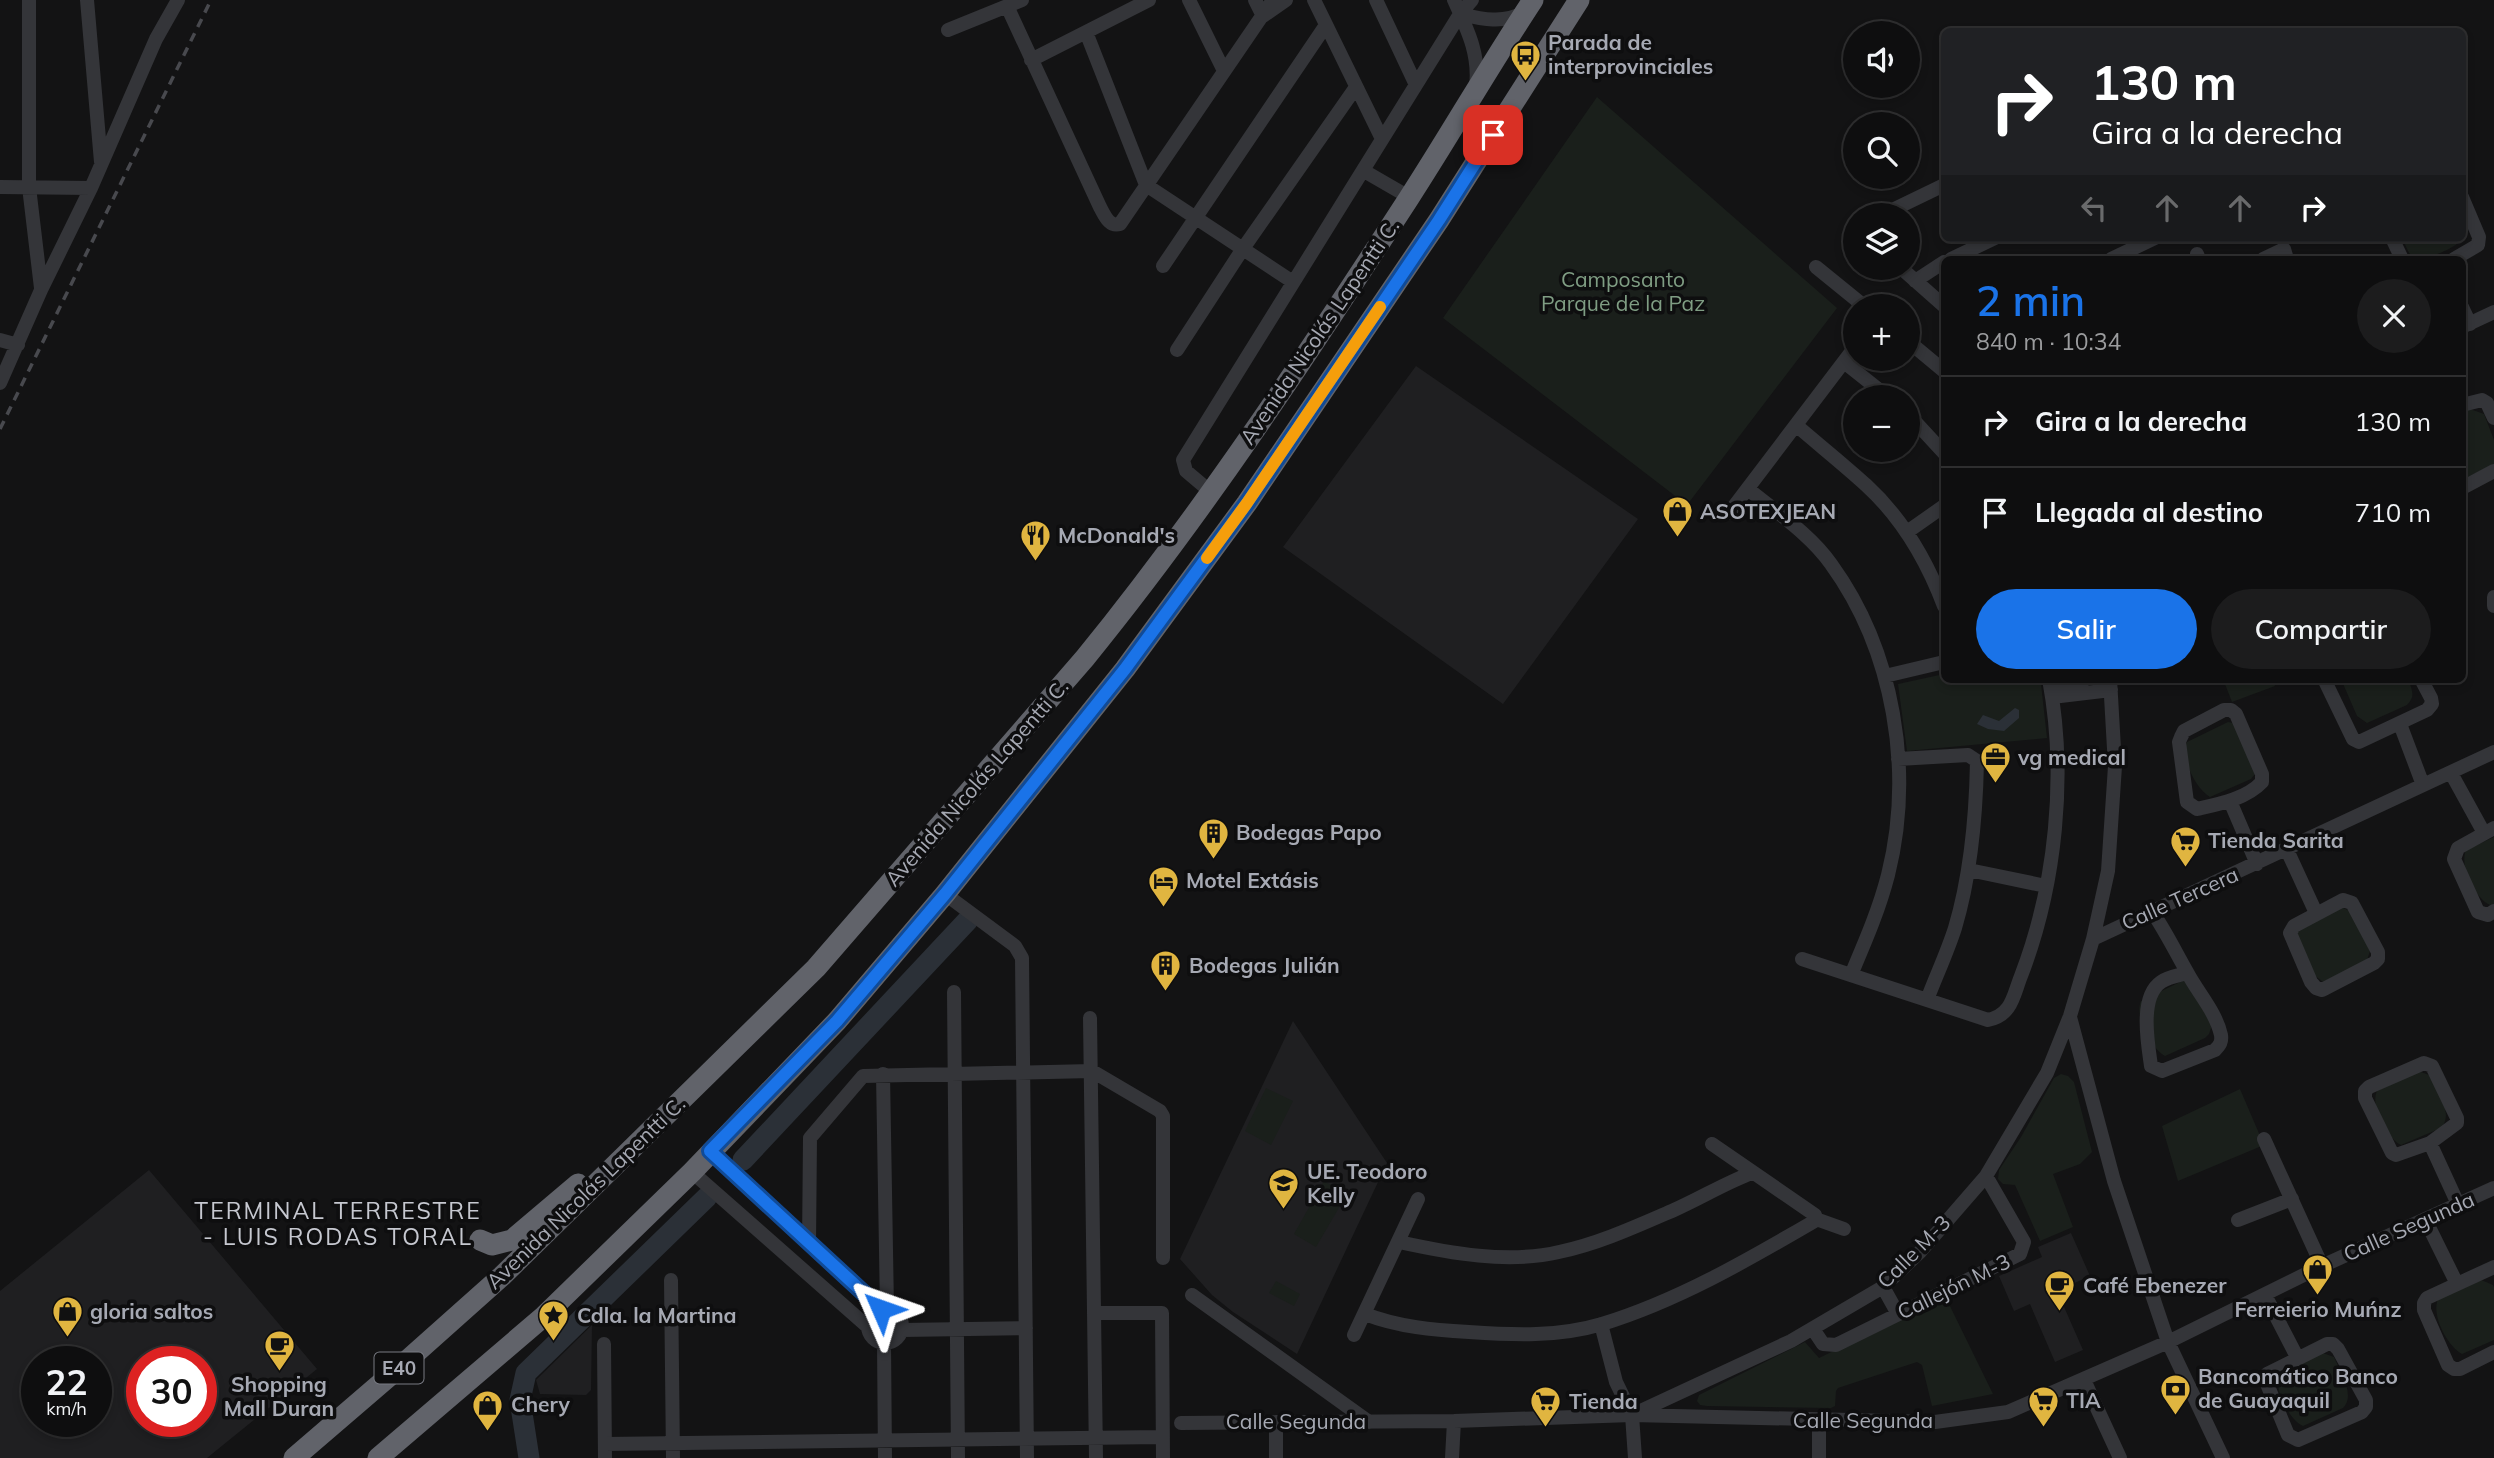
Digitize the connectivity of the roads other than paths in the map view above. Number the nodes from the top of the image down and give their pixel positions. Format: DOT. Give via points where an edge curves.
graph roads {
  1 [pos="29,0"];
  2 [pos="87,0"];
  3 [pos="178,0"];
  4 [pos="1022,0"];
  5 [pos="1149,0"];
  6 [pos="1189,0"];
  7 [pos="1255,0"];
  8 [pos="1273,0"];
  9 [pos="1286,0"];
  10 [pos="1298,0"];
  11 [pos="1376,0"];
  12 [pos="1454,0"];
  13 [pos="1472,0"];
  14 [pos="1579,0"];
  15 [pos="1314,1"];
  16 [pos="1007,6"];
  17 [pos="1529,6"];
  18 [pos="1460,14"];
  19 [pos="1263,16"];
  20 [pos="1326,25"];
  21 [pos="948,30"];
  22 [pos="1086,32"];
  23 [pos="1031,60"];
  24 [pos="1224,71"];
  25 [pos="1416,85"];
  26 [pos="1356,87"];
  27 [pos="1475,92"];
  28 [pos="1382,139"];
  29 [pos="102,164"];
  30 [pos="1364,171"];
  31 [pos="1146,185"];
  32 [pos="1941,186"];
  33 [pos="0,187"];
  34 [pos="29,187"];
  35 [pos="91,188"];
  36 [pos="1409,197"];
  37 [pos="1907,203"];
  38 [pos="2466,206"];
  39 [pos="1197,219"];
  40 [pos="1987,242"];
  41 [pos="2147,242"];
  42 [pos="1242,250"];
  43 [pos="1957,256"];
  44 [pos="2117,256"];
  45 [pos="2459,256"];
  46 [pos="1941,264"];
  47 [pos="1163,266"];
  48 [pos="1816,267"];
  49 [pos="1915,281"];
  50 [pos="1293,282"];
  51 [pos="41,290"];
  52 [pos="1849,294"];
  53 [pos="1941,303"];
  54 [pos="2494,312"];
  55 [pos="2466,325"];
  56 [pos="0,340"];
  57 [pos="18,345"];
  58 [pos="1920,349"];
  59 [pos="1177,350"];
  60 [pos="1843,363"];
  61 [pos="1941,364"];
  62 [pos="1855,371"];
  63 [pos="0,383"];
  64 [pos="1873,385"];
  65 [pos="2466,404"];
  66 [pos="2494,418"];
  67 [pos="1796,425"];
  68 [pos="1920,427"];
  69 [pos="1941,450"];
  70 [pos="2494,471"];
  71 [pos="2466,486"];
  72 [pos="1748,489"];
  73 [pos="1212,492"];
  74 [pos="1941,508"];
  75 [pos="1729,513"];
  76 [pos="1907,531"];
  77 [pos="2494,597"];
  78 [pos="1941,598"];
  79 [pos="2494,606"];
  80 [pos="1941,663"];
  81 [pos="1885,676"];
  82 [pos="2326,683"];
  83 [pos="2423,683"];
  84 [pos="2110,684"];
  85 [pos="2050,686"];
  86 [pos="2400,724"];
  87 [pos="2494,752"];
  88 [pos="1898,759"];
  89 [pos="2451,773"];
  90 [pos="2423,785"];
  91 [pos="2230,801"];
  92 [pos="2489,831"];
  93 [pos="2287,850"];
  94 [pos="2258,864"];
  95 [pos="1969,870"];
  96 [pos="2046,886"];
  97 [pos="945,894"];
  98 [pos="2151,910"];
  99 [pos="2494,911"];
  100 [pos="2316,913"];
  101 [pos="2093,939"];
  102 [pos="1802,959"];
  103 [pos="2187,973"];
  104 [pos="1851,975"];
  105 [pos="954,992"];
  106 [pos="1927,1000"];
  107 [pos="2070,1016"];
  108 [pos="1090,1018"];
  109 [pos="741,1043"];
  110 [pos="1092,1071"];
  111 [pos="1024,1072"];
  112 [pos="954,1073"];
  113 [pos="883,1074"];
  114 [pos="2264,1139"];
  115 [pos="2430,1143"];
  116 [pos="1712,1144"];
  117 [pos="710,1151"];
  118 [pos="692,1172"];
  119 [pos="1752,1173"];
  120 [pos="1986,1176"];
  121 [pos="2494,1188"];
  122 [pos="1418,1199"];
  123 [pos="2292,1199"];
  124 [pos="2458,1204"];
  125 [pos="1816,1219"];
  126 [pos="2425,1219"];
  127 [pos="2238,1220"];
  128 [pos="1844,1229"];
  129 [pos="480,1240"];
  130 [pos="1399,1242"];
  131 [pos="809,1244"];
  132 [pos="1163,1258"];
  133 [pos="2322,1266"];
  134 [pos="2494,1267"];
  135 [pos="671,1280"];
  136 [pos="2457,1284"];
  137 [pos="1883,1287"];
  138 [pos="1192,1295"];
  139 [pos="2265,1295"];
  140 [pos="884,1309"];
  141 [pos="1094,1313"];
  142 [pos="1365,1314"];
  143 [pos="1898,1314"];
  144 [pos="1601,1324"];
  145 [pos="868,1327"];
  146 [pos="1026,1328"];
  147 [pos="957,1329"];
  148 [pos="1813,1329"];
  149 [pos="902,1330"];
  150 [pos="1354,1335"];
  151 [pos="2168,1342"];
  152 [pos="884,1343"];
  153 [pos="604,1344"];
  154 [pos="2494,1352"];
  155 [pos="2297,1357"];
  156 [pos="2084,1380"];
  157 [pos="1632,1415"];
  158 [pos="1454,1421"];
  159 [pos="1819,1421"];
  160 [pos="1276,1422"];
  161 [pos="1369,1422"];
  162 [pos="1181,1423"];
  163 [pos="1163,1437"];
  164 [pos="1027,1438"];
  165 [pos="1096,1438"];
  166 [pos="958,1439"];
  167 [pos="885,1440"];
  168 [pos="815,1441"];
  169 [pos="744,1442"];
  170 [pos="673,1450"];
  171 [pos="605,1451"];
  172 [pos="294,1458"];
  173 [pos="378,1458"];
  174 [pos="744,1458"];
  175 [pos="815,1458"];
  176 [pos="885,1458"];
  177 [pos="958,1458"];
  178 [pos="1027,1458"];
  179 [pos="1096,1458"];
  180 [pos="1163,1458"];
  181 [pos="1276,1458"];
  182 [pos="1452,1458"];
  183 [pos="1635,1458"];
  184 [pos="1819,1458"];
  185 [pos="2120,1458"];
  186 [pos="2223,1458"];
  1 -- 34 [label="street"];
  2 -- 29 [label="street"];
  3 -- 29 [label="street" via="156,39"];
  4 -- 16 [label="street"];
  5 -- 22 [label="street"];
  6 -- 24 [label="street"];
  7 -- 19 [label="street"];
  8 -- 19 [label="street"];
  9 -- 19 [label="street"];
  10 -- 15 [label="street"];
  11 -- 25 [label="street"];
  12 -- 18 [label="street"];
  13 -- 18 [label="street"];
  14 -- 97 [label="highway, Avenida Nicolás Lapentti C. / E40" via="1435,226 1247,503 1125,669"];
  15 -- 20 [label="street"];
  16 -- 21 [label="street"];
  16 -- 23 [label="street"];
  17 -- 18 [label="street" via="1511,19"];
  17 -- 27 [label="highway, Avenida Nicolás Lapentti C. / E40"];
  18 -- 25 [label="street"];
  18 -- 27 [label="street" via="1474,45"];
  19 -- 24 [label="street"];
  20 -- 26 [label="street"];
  20 -- 39 [label="street"];
  22 -- 23 [label="street"];
  22 -- 31 [label="street"];
  23 -- 31 [label="street" via="1110,223 1120,224"];
  24 -- 31 [label="street"];
  25 -- 28 [label="street"];
  26 -- 28 [label="street"];
  26 -- 42 [label="street"];
  27 -- 36 [label="highway, Avenida Nicolás Lapentti C. / E40"];
  28 -- 30 [label="street"];
  29 -- 35 [label="street"];
  30 -- 36 [label="street"];
  30 -- 50 [label="street"];
  31 -- 39 [label="street"];
  32 -- 37 [label="street"];
  33 -- 34 [label="street"];
  34 -- 35 [label="street"];
  34 -- 51 [label="street"];
  35 -- 51 [label="street"];
  36 -- 73 [label="highway, Avenida Nicolás Lapentti C. / E40"];
  38 -- 45 [label="street" via="2478,245"];
  39 -- 42 [label="street"];
  39 -- 47 [label="street"];
  40 -- 43 [label="street"];
  41 -- 44 [label="street"];
  42 -- 50 [label="street"];
  42 -- 59 [label="street"];
  46 -- 49 [label="street"];
  48 -- 52 [label="street"];
  49 -- 53 [label="street"];
  50 -- 73 [label="street" via="1183,460 1186,471"];
  51 -- 57 [label="street"];
  54 -- 55 [label="street"];
  56 -- 57 [label="street"];
  57 -- 63 [label="street"];
  58 -- 61 [label="street"];
  60 -- 67 [label="street"];
  62 -- 64 [label="street"];
  65 -- 66 [label="street" via="2482,400"];
  67 -- 72 [label="street"];
  67 -- 76 [label="street" via="1868,486"];
  68 -- 69 [label="street"];
  70 -- 71 [label="street"];
  72 -- 75 [label="street"];
  72 -- 81 [label="street" via="1830,562 1862,612"];
  73 -- 109 [label="highway, Avenida Nicolás Lapentti C. / E40" via="1085,658 816,968"];
  74 -- 76 [label="street"];
  76 -- 78 [label="street"];
  77 -- 79 [label="street"];
  80 -- 81 [label="street"];
  81 -- 88 [label="street"];
  82 -- 86 [label="street" via="2353,739 2359,742"];
  83 -- 86 [label="street" via="2432,704"];
  84 -- 85 [label="street"];
  84 -- 101 [label="street, Calle M-3" via="2115,766 2108,871"];
  85 -- 96 [label="street" via="2057,760"];
  86 -- 90 [label="street"];
  87 -- 89 [label="street, Calle Tercera"];
  88 -- 95 [label="street" via="1968,755 1977,761"];
  88 -- 104 [label="street" via="1896,828 1888,874"];
  89 -- 90 [label="street, Calle Tercera"];
  89 -- 92 [label="street"];
  90 -- 93 [label="street, Calle Tercera"];
  91 -- 91 [label="street" via="2262,782 2236,714 2224,710 2184,731 2179,742 2187,802 2197,809"];
  91 -- 94 [label="street"];
  92 -- 99 [label="street" via="2458,848 2454,859 2478,912 2488,915"];
  93 -- 94 [label="street, Calle Tercera"];
  93 -- 100 [label="street"];
  94 -- 98 [label="street, Calle Tercera"];
  95 -- 96 [label="street"];
  95 -- 106 [label="street" via="1954,929"];
  96 -- 106 [label="street" via="2007,1012 1989,1020"];
  97 -- 111 [label="street" via="1015,946 1022,958"];
  97 -- 117 [label="highway, Avenida Nicolás Lapentti C. / E40" via="837,1021"];
  98 -- 101 [label="street, Calle Tercera"];
  98 -- 103 [label="street"];
  100 -- 100 [label="street" via="2290,933 2311,982 2322,990 2374,963 2378,952 2352,902 2343,900"];
  101 -- 107 [label="street, Calle M-3"];
  102 -- 104 [label="street"];
  103 -- 103 [label="street" via="2208,1004 2221,1044 2216,1050 2156,1070 2151,1066 2146,1034 2152,992 2161,981"];
  104 -- 106 [label="street"];
  105 -- 112 [label="street"];
  107 -- 120 [label="street, Calle M-3" via="2047,1073"];
  107 -- 151 [label="street" via="2113,1181"];
  108 -- 110 [label="street"];
  109 -- 129 [label="highway" via="512,1240 492,1245"];
  109 -- 172 [label="highway, Avenida Nicolás Lapentti C. / E40" via="502,1276"];
  110 -- 111 [label="street"];
  110 -- 132 [label="street" via="1163,1116"];
  110 -- 141 [label="street"];
  111 -- 112 [label="street"];
  111 -- 146 [label="street"];
  112 -- 113 [label="street"];
  112 -- 147 [label="street"];
  113 -- 131 [label="street" via="863,1076 810,1138"];
  113 -- 140 [label="street"];
  114 -- 123 [label="street"];
  115 -- 115 [label="street" via="2457,1123 2457,1118 2429,1063 2365,1091 2392,1153 2402,1154"];
  115 -- 124 [label="street"];
  116 -- 119 [label="street"];
  117 -- 118 [label="highway, Avenida Nicolás Lapentti C. / E40"];
  117 -- 131 [label="street"];
  118 -- 145 [label="street"];
  118 -- 173 [label="highway, Avenida Nicolás Lapentti C. / E40" via="543,1317"];
  119 -- 125 [label="street"];
  119 -- 130 [label="street" via="1675,1210 1556,1253 1486,1255"];
  120 -- 137 [label="street, Calle M-3"];
  120 -- 143 [label="street, Callejón M-3" via="2024,1242 2020,1254"];
  121 -- 124 [label="street, Calle Segunda"];
  122 -- 130 [label="street"];
  123 -- 127 [label="street"];
  123 -- 133 [label="street"];
  124 -- 126 [label="street, Calle Segunda"];
  125 -- 128 [label="street"];
  125 -- 144 [label="street" via="1724,1274"];
  126 -- 133 [label="street, Calle Segunda"];
  126 -- 136 [label="street"];
  130 -- 142 [label="street"];
  131 -- 140 [label="street"];
  133 -- 139 [label="street, Calle Segunda"];
  134 -- 136 [label="street"];
  135 -- 170 [label="street"];
  136 -- 154 [label="street" via="2424,1303 2448,1365 2460,1368"];
  137 -- 143 [label="street"];
  137 -- 148 [label="street, Calle M-3"];
  138 -- 161 [label="street"];
  139 -- 151 [label="street, Calle Segunda"];
  139 -- 155 [label="street"];
  140 -- 145 [label="street" via="871,1316"];
  140 -- 149 [label="street" via="900,1317"];
  141 -- 163 [label="street" via="1162,1312"];
  141 -- 165 [label="street"];
  142 -- 144 [label="street" via="1438,1331 1522,1335"];
  142 -- 150 [label="street"];
  143 -- 148 [label="street, Callejón M-3" via="1836,1345 1823,1344"];
  144 -- 157 [label="street" via="1616,1382"];
  145 -- 152 [label="street" via="871,1337"];
  146 -- 147 [label="street"];
  146 -- 164 [label="street"];
  147 -- 149 [label="street"];
  147 -- 166 [label="street"];
  148 -- 157 [label="street, Calle M-3"];
  149 -- 152 [label="street" via="895,1340"];
  151 -- 156 [label="street, Calle Segunda"];
  151 -- 186 [label="street"];
  152 -- 167 [label="street"];
  153 -- 171 [label="street"];
  155 -- 155 [label="street" via="2265,1379 2288,1436 2298,1440 2366,1407 2333,1344"];
  156 -- 159 [label="street, Calle Segunda" via="2008,1412 1935,1422"];
  156 -- 185 [label="street"];
  157 -- 158 [label="street, Calle Segunda"];
  157 -- 159 [label="street, Calle Segunda"];
  157 -- 183 [label="street"];
  158 -- 161 [label="street, Calle Segunda"];
  158 -- 182 [label="street"];
  159 -- 184 [label="street"];
  160 -- 161 [label="street, Calle Segunda"];
  160 -- 162 [label="street, Calle Segunda"];
  160 -- 181 [label="street"];
  163 -- 165 [label="street"];
  163 -- 180 [label="street"];
  164 -- 165 [label="street"];
  164 -- 166 [label="street"];
  164 -- 178 [label="street"];
  165 -- 179 [label="street"];
  166 -- 167 [label="street"];
  166 -- 177 [label="street"];
  167 -- 168 [label="street"];
  167 -- 176 [label="street"];
  168 -- 169 [label="street"];
  168 -- 175 [label="street"];
  169 -- 170 [label="street"];
  169 -- 174 [label="street"];
  170 -- 171 [label="street"];
}
